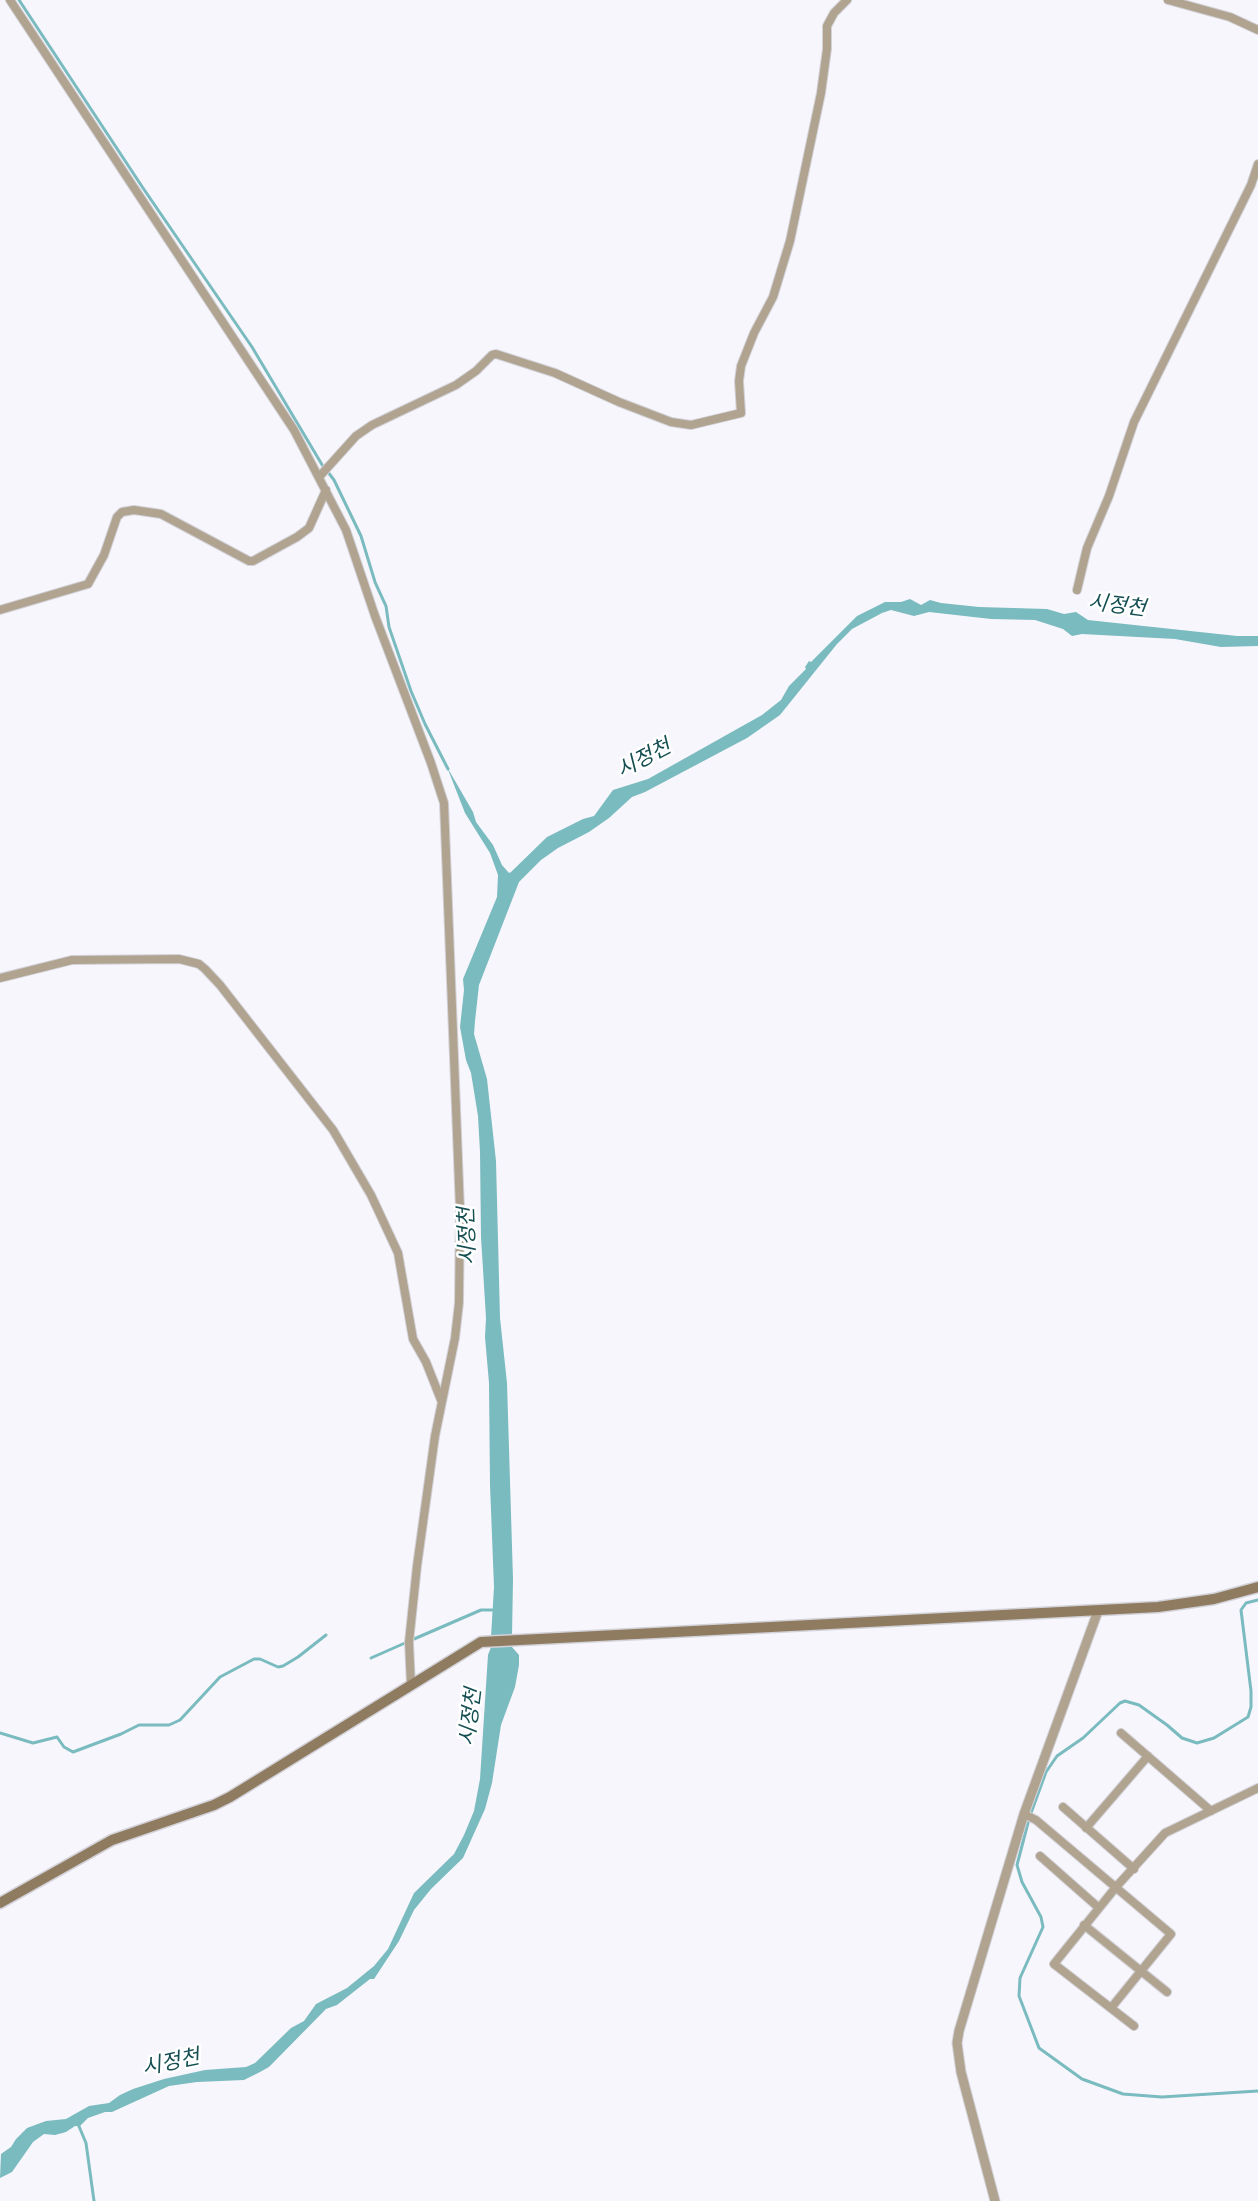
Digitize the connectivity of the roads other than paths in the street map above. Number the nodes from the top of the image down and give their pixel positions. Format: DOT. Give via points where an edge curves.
graph roads {
  1 [pos="10,0"];
  2 [pos="847,0"];
  3 [pos="1168,0"];
  4 [pos="1258,30"];
  5 [pos="1258,164"];
  6 [pos="319,477"];
  7 [pos="326,490"];
  8 [pos="1077,590"];
  9 [pos="0,610"];
  10 [pos="0,978"];
  11 [pos="441,1401"];
  12 [pos="1258,1587"];
  13 [pos="1098,1611"];
  14 [pos="411,1685"];
  15 [pos="1121,1733"];
  16 [pos="1148,1756"];
  17 [pos="1258,1788"];
  18 [pos="1063,1807"];
  19 [pos="1211,1811"];
  20 [pos="1024,1814"];
  21 [pos="1086,1828"];
  22 [pos="1040,1856"];
  23 [pos="1134,1869"];
  24 [pos="1116,1887"];
  25 [pos="0,1903"];
  26 [pos="1099,1908"];
  27 [pos="1084,1925"];
  28 [pos="1141,1970"];
  29 [pos="1167,1992"];
  30 [pos="1111,2008"];
  31 [pos="1134,2026"];
  32 [pos="995,2201"];
  1 -- 6 [label="street" via="274,398"];
  2 -- 6 [label="street" via="827,26 821,93 790,241 773,297 741,366 741,413 691,425 671,422 555,373 496,354 456,385 356,436"];
  3 -- 4 [label="street" via="1230,17"];
  5 -- 8 [label="street" via="1134,422 1087,548"];
  6 -- 7 [label="street"];
  7 -- 9 [label="street" via="309,528 253,561 161,514 122,512 88,584"];
  7 -- 11 [label="street" via="346,530 444,803 460,1240 458,1320"];
  10 -- 11 [label="street" via="72,960 179,959 205,969 333,1130 371,1195 398,1253 413,1339"];
  11 -- 14 [label="street" via="417,1566 409,1642"];
  12 -- 13 [label="main road" via="1186,1604"];
  13 -- 14 [label="main road" via="487,1641"];
  13 -- 20 [label="street"];
  14 -- 25 [label="main road" via="230,1797 112,1840"];
  15 -- 16 [label="street"];
  16 -- 19 [label="street"];
  16 -- 21 [label="street"];
  17 -- 19 [label="street"];
  18 -- 21 [label="street"];
  19 -- 23 [label="street" via="1165,1833"];
  20 -- 24 [label="street"];
  20 -- 32 [label="street" via="957,2043"];
  21 -- 23 [label="street"];
  22 -- 26 [label="street"];
  23 -- 24 [label="street"];
  24 -- 26 [label="street"];
  24 -- 28 [label="street" via="1171,1934"];
  26 -- 27 [label="street"];
  27 -- 28 [label="street"];
  27 -- 30 [label="street" via="1054,1964"];
  28 -- 29 [label="street"];
  28 -- 30 [label="street"];
  30 -- 31 [label="street"];
}
